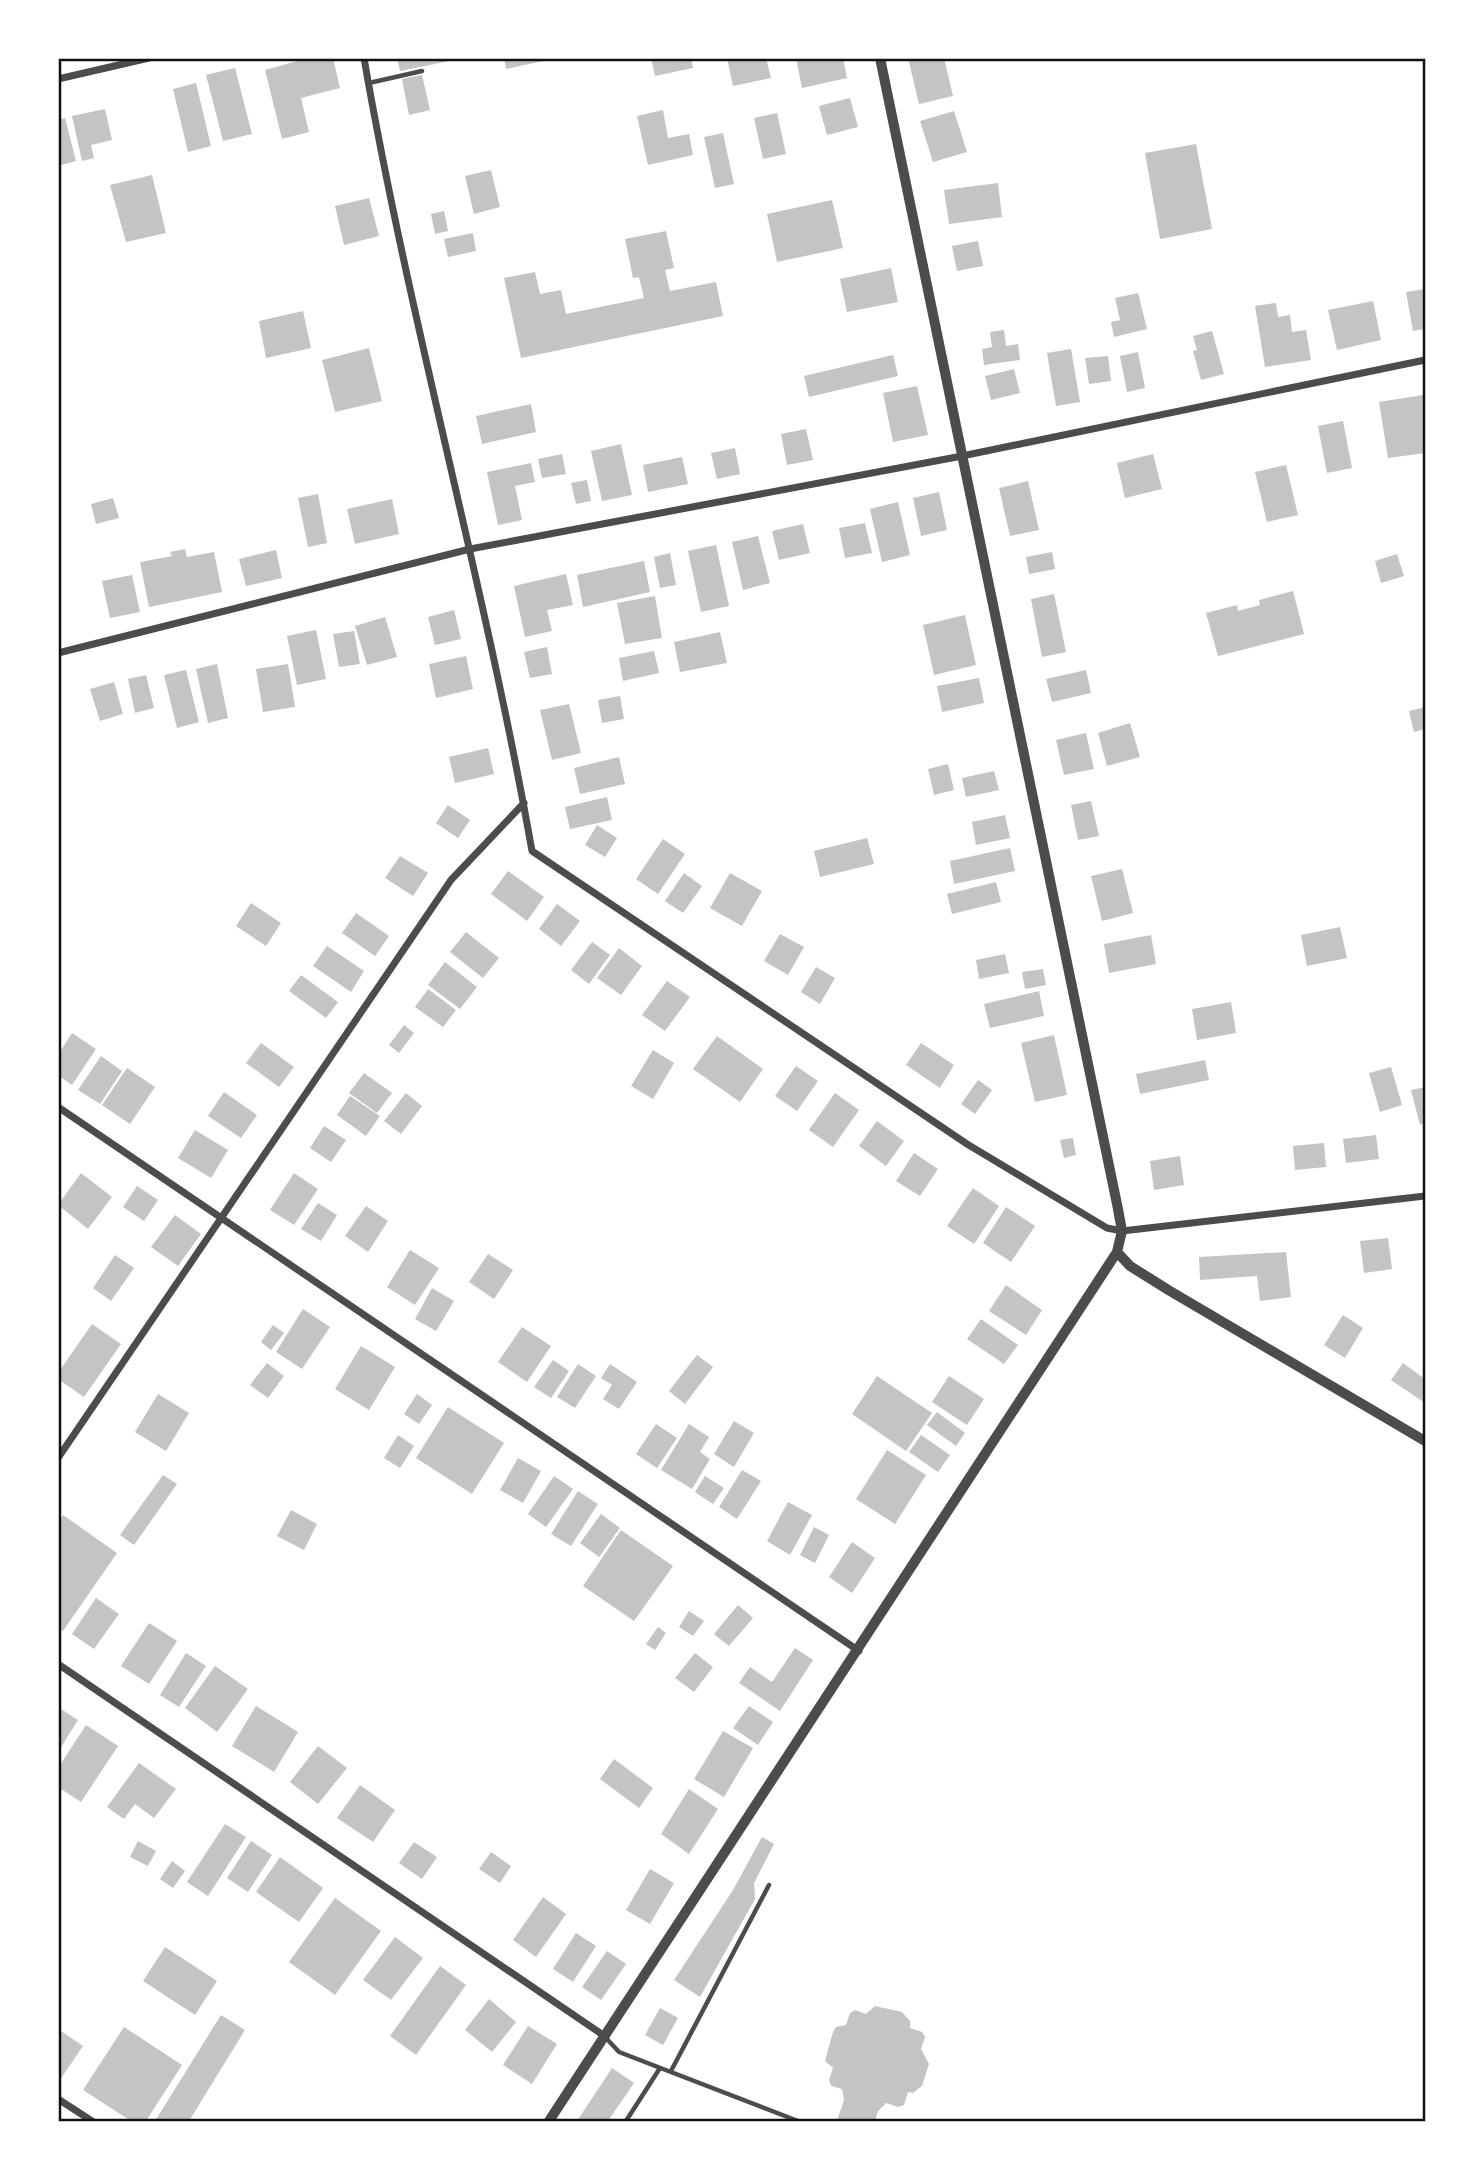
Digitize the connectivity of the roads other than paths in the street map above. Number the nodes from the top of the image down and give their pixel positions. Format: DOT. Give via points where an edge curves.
graph roads {
  1 [pos="149,58"];
  2 [pos="364,58"];
  3 [pos="880,58"];
  4 [pos="422,71"];
  5 [pos="58,79"];
  6 [pos="369,84"];
  7 [pos="1425,360"];
  8 [pos="962,456"];
  9 [pos="470,549"];
  10 [pos="58,653"];
  11 [pos="524,803"];
  12 [pos="58,1107"];
  13 [pos="1425,1196"];
  14 [pos="223,1219"];
  15 [pos="1122,1231"];
  16 [pos="1117,1252"];
  17 [pos="1425,1441"];
  18 [pos="58,1458"];
  19 [pos="859,1651"];
  20 [pos="58,1664"];
  21 [pos="769,1885"];
  22 [pos="606,2037"];
  23 [pos="660,2068"];
  24 [pos="671,2071"];
  25 [pos="58,2099"];
  26 [pos="92,2121"];
  27 [pos="549,2121"];
  28 [pos="626,2121"];
  29 [pos="798,2121"];
  1 -- 5 [label="street"];
  2 -- 6 [label="street"];
  3 -- 8 [label="street"];
  4 -- 6 [label="lane"];
  6 -- 9 [label="street" via="385,178"];
  7 -- 8 [label="street"];
  8 -- 9 [label="street"];
  8 -- 15 [label="street"];
  9 -- 10 [label="street"];
  9 -- 11 [label="street"];
  11 -- 14 [label="street" via="451,880"];
  11 -- 15 [label="street" via="532,851 967,1144 1107,1228"];
  12 -- 14 [label="street"];
  13 -- 15 [label="street"];
  14 -- 18 [label="street"];
  14 -- 19 [label="street"];
  15 -- 16 [label="street"];
  16 -- 17 [label="street" via="1130,1266 1170,1291"];
  16 -- 19 [label="street"];
  19 -- 22 [label="street"];
  20 -- 22 [label="street"];
  21 -- 24 [label="lane"];
  22 -- 23 [label="lane" via="619,2052"];
  22 -- 27 [label="street"];
  23 -- 24 [label="lane"];
  23 -- 28 [label="lane"];
  24 -- 29 [label="lane"];
  25 -- 26 [label="street"];
}
